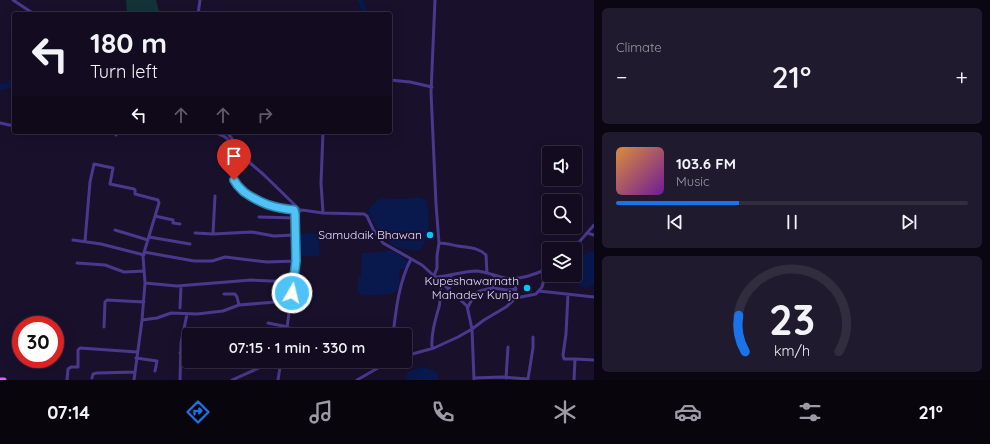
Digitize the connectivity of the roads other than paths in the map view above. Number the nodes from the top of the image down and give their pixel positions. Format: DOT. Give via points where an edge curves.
graph roads {
  1 [pos="13,0"];
  2 [pos="200,0"];
  3 [pos="435,0"];
  4 [pos="31,12"];
  5 [pos="198,12"];
  6 [pos="392,80"];
  7 [pos="432,87"];
  8 [pos="0,123"];
  9 [pos="12,126"];
  10 [pos="218,134"];
  11 [pos="229,134"];
  12 [pos="323,134"];
  13 [pos="231,138"];
  14 [pos="228,139"];
  15 [pos="214,196"];
  16 [pos="293,203"];
  17 [pos="294,210"];
  18 [pos="300,210"];
  19 [pos="323,213"];
  20 [pos="155,216"];
  21 [pos="295,216"];
  22 [pos="259,217"];
  23 [pos="180,224"];
  24 [pos="594,225"];
  25 [pos="115,230"];
  26 [pos="195,233"];
  27 [pos="587,233"];
  28 [pos="213,234"];
  29 [pos="295,235"];
  30 [pos="594,235"];
  31 [pos="148,238"];
  32 [pos="72,240"];
  33 [pos="85,241"];
  34 [pos="580,242"];
  35 [pos="439,243"];
  36 [pos="190,244"];
  37 [pos="144,253"];
  38 [pos="411,259"];
  39 [pos="296,261"];
  40 [pos="77,263"];
  41 [pos="144,271"];
  42 [pos="542,271"];
  43 [pos="487,273"];
  44 [pos="494,275"];
  45 [pos="435,276"];
  46 [pos="451,276"];
  47 [pos="515,278"];
  48 [pos="293,282"];
  49 [pos="441,282"];
  50 [pos="544,282"];
  51 [pos="145,284"];
  52 [pos="181,286"];
  53 [pos="493,288"];
  54 [pos="516,289"];
  55 [pos="449,290"];
  56 [pos="539,291"];
  57 [pos="224,294"];
  58 [pos="568,294"];
  59 [pos="594,297"];
  60 [pos="516,298"];
  61 [pos="144,302"];
  62 [pos="276,302"];
  63 [pos="238,305"];
  64 [pos="468,307"];
  65 [pos="180,308"];
  66 [pos="187,314"];
  67 [pos="142,320"];
  68 [pos="268,323"];
  69 [pos="288,326"];
  70 [pos="104,327"];
  71 [pos="184,328"];
  72 [pos="394,328"];
  73 [pos="472,329"];
  74 [pos="533,337"];
  75 [pos="182,341"];
  76 [pos="508,347"];
  77 [pos="432,348"];
  78 [pos="137,352"];
  79 [pos="180,353"];
  80 [pos="412,354"];
  81 [pos="136,358"];
  82 [pos="575,360"];
  83 [pos="594,360"];
  84 [pos="258,368"];
  85 [pos="280,368"];
  86 [pos="378,368"];
  87 [pos="155,371"];
  88 [pos="134,372"];
  89 [pos="92,378"];
  90 [pos="506,378"];
  91 [pos="474,379"];
  92 [pos="518,379"];
  93 [pos="0,380"];
  94 [pos="4,380"];
  95 [pos="67,380"];
  96 [pos="134,380"];
  97 [pos="180,380"];
  98 [pos="232,380"];
  99 [pos="278,380"];
  100 [pos="357,380"];
  101 [pos="574,380"];
  1 -- 4 [label="street"];
  2 -- 5 [label="street"];
  3 -- 7 [label="street"];
  6 -- 7 [label="street"];
  7 -- 35 [label="street"];
  8 -- 9 [label="street"];
  10 -- 14 [label="street"];
  11 -- 13 [label="street"];
  12 -- 19 [label="street"];
  13 -- 14 [label="street"];
  13 -- 16 [label="street" via="250,163"];
  14 -- 17 [label="street" via="234,180 239,188 263,204"];
  15 -- 28 [label="street"];
  16 -- 17 [label="street"];
  16 -- 18 [label="street"];
  17 -- 21 [label="street"];
  18 -- 19 [label="street"];
  18 -- 21 [label="street"];
  19 -- 38 [label="street" via="364,214 383,243"];
  20 -- 23 [label="street"];
  20 -- 31 [label="street"];
  20 -- 33 [label="street" via="160,203 158,200 136,194 134,189 110,184 113,168 94,164 89,187"];
  21 -- 22 [label="street"];
  21 -- 29 [label="street"];
  24 -- 27 [label="street"];
  25 -- 31 [label="street"];
  26 -- 28 [label="street"];
  27 -- 30 [label="street"];
  27 -- 34 [label="street"];
  28 -- 29 [label="street" via="252,232 274,236"];
  29 -- 39 [label="street"];
  31 -- 36 [label="street"];
  31 -- 37 [label="street"];
  32 -- 33 [label="street"];
  33 -- 37 [label="street"];
  35 -- 43 [label="street" via="483,252 486,255"];
  35 -- 45 [label="street" via="438,268"];
  37 -- 39 [label="street" via="192,261 212,261 225,257 267,262"];
  37 -- 41 [label="street"];
  38 -- 45 [label="street"];
  38 -- 72 [label="street" via="403,279"];
  39 -- 48 [label="street"];
  40 -- 41 [label="street" via="105,265 124,272"];
  41 -- 51 [label="street"];
  42 -- 47 [label="street"];
  43 -- 44 [label="street"];
  43 -- 46 [label="street" via="465,272"];
  44 -- 47 [label="street"];
  44 -- 53 [label="street"];
  45 -- 46 [label="street"];
  45 -- 49 [label="street"];
  46 -- 55 [label="street"];
  47 -- 54 [label="street"];
  48 -- 52 [label="street" via="251,280"];
  48 -- 69 [label="street"];
  49 -- 55 [label="street"];
  49 -- 77 [label="street"];
  50 -- 56 [label="street"];
  51 -- 52 [label="street"];
  51 -- 61 [label="street"];
  52 -- 65 [label="street"];
  53 -- 54 [label="street"];
  53 -- 64 [label="street" via="482,289 474,294"];
  54 -- 60 [label="street"];
  55 -- 64 [label="street"];
  56 -- 58 [label="street"];
  56 -- 60 [label="street"];
  57 -- 63 [label="street" via="235,294"];
  58 -- 59 [label="street"];
  58 -- 82 [label="street" via="563,355 564,359"];
  60 -- 73 [label="street"];
  61 -- 67 [label="street"];
  61 -- 70 [label="street" via="107,300"];
  62 -- 63 [label="street"];
  63 -- 66 [label="street" via="220,311"];
  64 -- 73 [label="street"];
  66 -- 67 [label="street" via="171,313"];
  66 -- 71 [label="street"];
  67 -- 78 [label="street"];
  68 -- 69 [label="street"];
  73 -- 77 [label="street"];
  73 -- 91 [label="street"];
  74 -- 92 [label="street" via="528,379"];
  75 -- 79 [label="street"];
  76 -- 90 [label="street"];
  77 -- 80 [label="street"];
  78 -- 81 [label="street"];
  78 -- 95 [label="street" via="80,348 78,366 69,368"];
  79 -- 97 [label="street"];
  81 -- 87 [label="street" via="157,361"];
  81 -- 88 [label="street"];
  82 -- 83 [label="street"];
  82 -- 101 [label="street"];
  84 -- 98 [label="street"];
  85 -- 99 [label="street"];
  86 -- 100 [label="street"];
  88 -- 89 [label="street" via="97,372 92,374"];
  88 -- 96 [label="street"];
  90 -- 91 [label="street"];
  90 -- 92 [label="street"];
  93 -- 94 [label="main road"];
}
